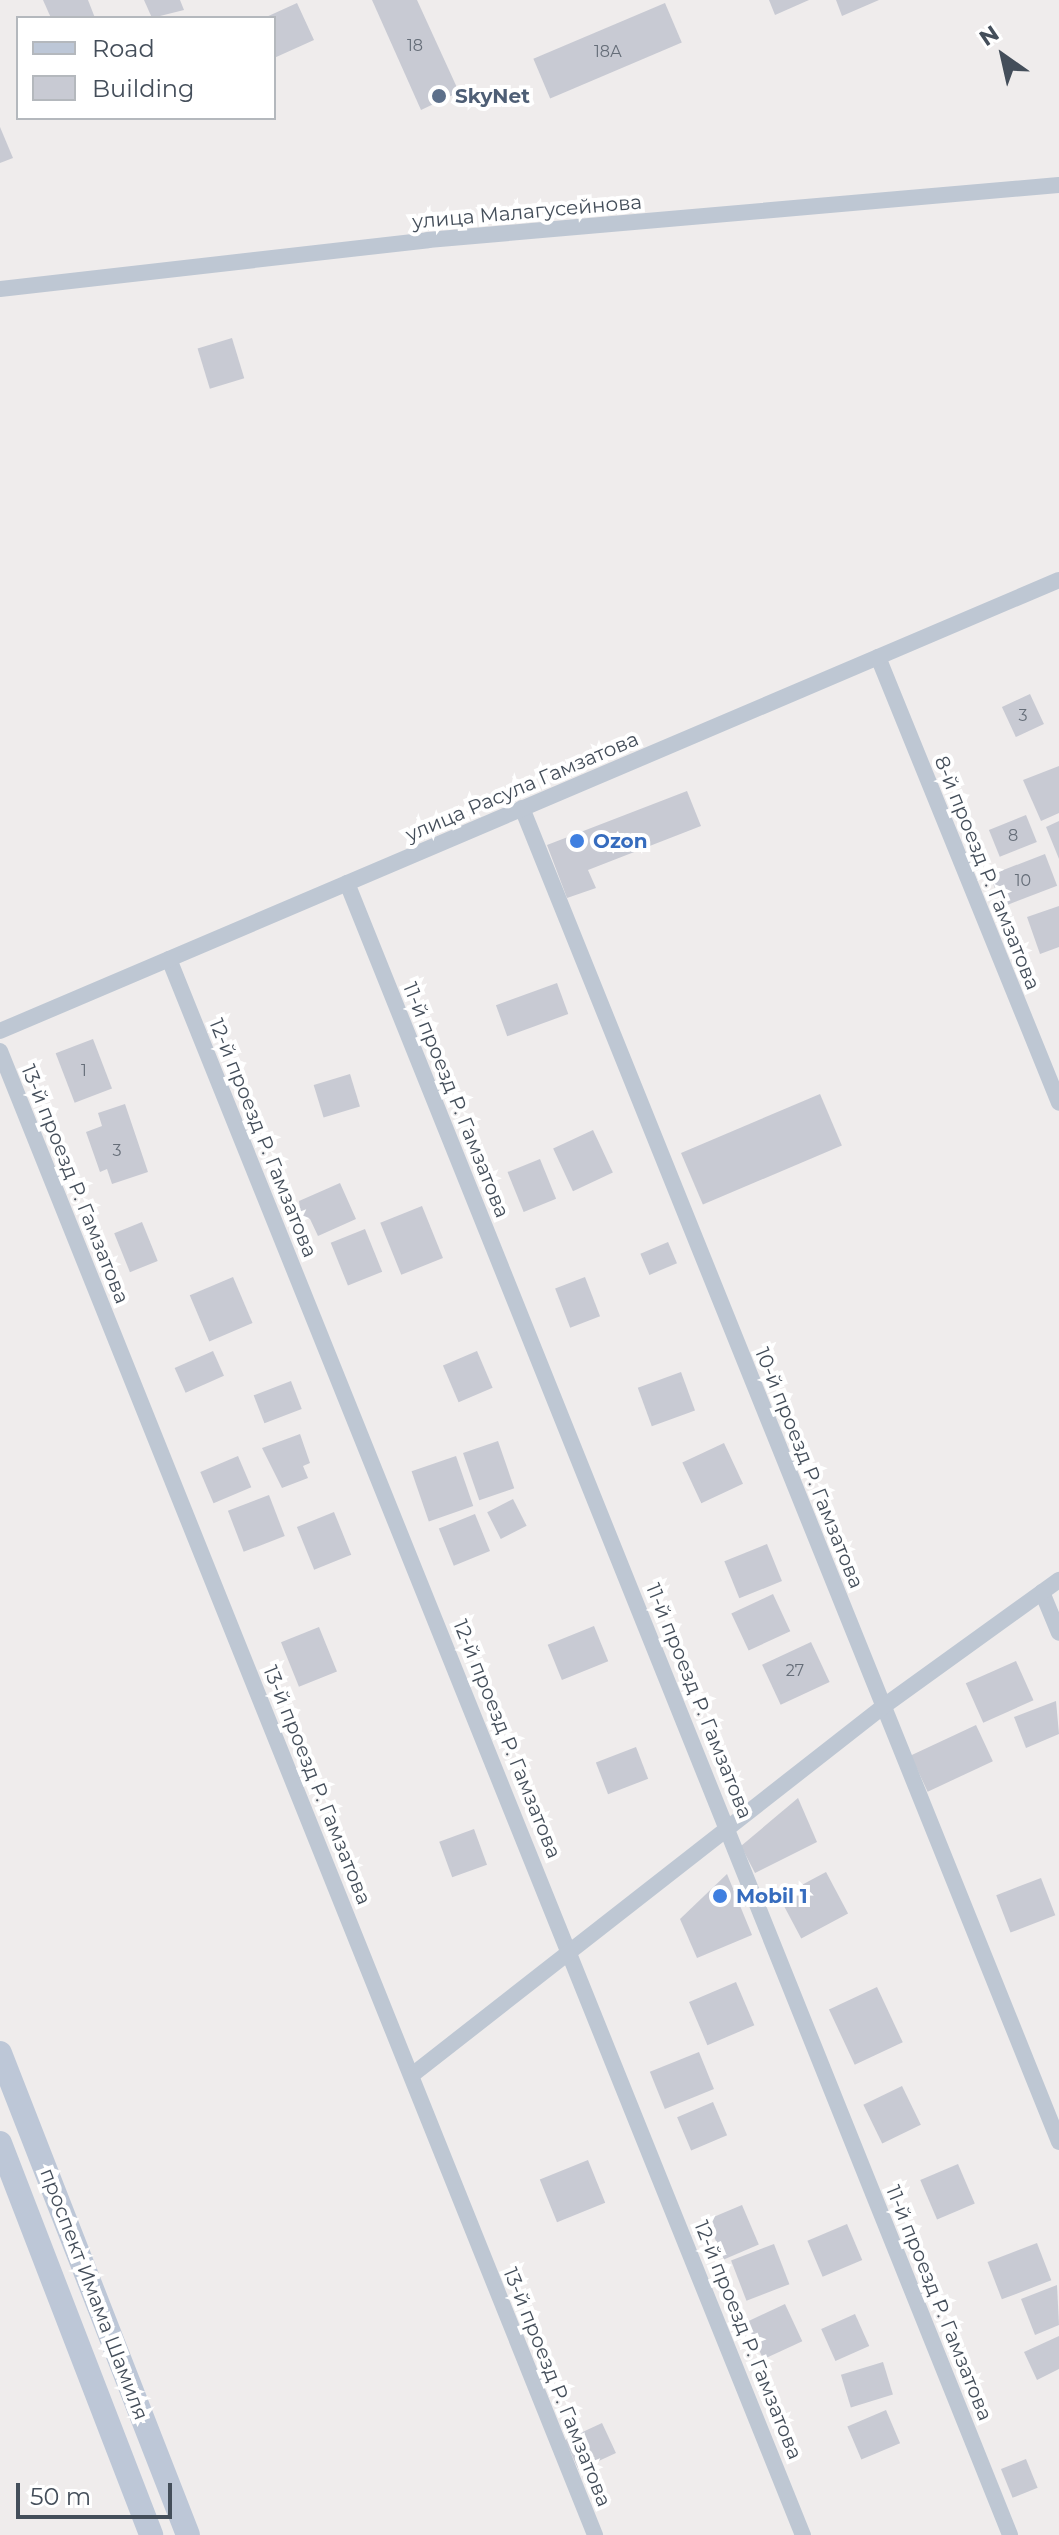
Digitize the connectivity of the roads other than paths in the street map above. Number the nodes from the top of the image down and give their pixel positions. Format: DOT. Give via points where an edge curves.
graph roads {
  1 [pos="1059,185"];
  2 [pos="0,289"];
  3 [pos="1058,583"];
  4 [pos="878,657"];
  5 [pos="522,808"];
  6 [pos="347,883"];
  7 [pos="169,959"];
  8 [pos="0,1031"];
  9 [pos="0,1051"];
  10 [pos="1059,1103"];
  11 [pos="1059,1580"];
  12 [pos="1042,1592"];
  13 [pos="1059,1633"];
  14 [pos="884,1706"];
  15 [pos="728,1825"];
  16 [pos="573,1954"];
  17 [pos="0,2053"];
  18 [pos="412,2075"];
  19 [pos="1059,2142"];
  20 [pos="0,2143"];
  21 [pos="151,2535"];
  22 [pos="188,2535"];
  23 [pos="595,2535"];
  24 [pos="803,2535"];
  25 [pos="1010,2535"];
  1 -- 2 [label="street, улица Малагусейнова" via="428,240"];
  3 -- 4 [label="street, улица Расула Гамзатова"];
  4 -- 5 [label="street, улица Расула Гамзатова"];
  4 -- 10 [label="street, 8-й проезд Р. Гамзатова"];
  5 -- 6 [label="street, улица Расула Гамзатова"];
  5 -- 14 [label="street, 10-й проезд Р. Гамзатова"];
  6 -- 7 [label="street, улица Расула Гамзатова"];
  6 -- 15 [label="street, 11-й проезд Р. Гамзатова"];
  7 -- 8 [label="street, улица Расула Гамзатова"];
  7 -- 16 [label="street, 12-й проезд Р. Гамзатова"];
  9 -- 18 [label="street, 13-й проезд Р. Гамзатова"];
  11 -- 12 [label="street"];
  12 -- 13 [label="street"];
  12 -- 14 [label="street"];
  14 -- 15 [label="street"];
  14 -- 19 [label="street, 10-й проезд Р. Гамзатова"];
  15 -- 16 [label="street"];
  15 -- 25 [label="street, 11-й проезд Р. Гамзатова"];
  16 -- 18 [label="street"];
  16 -- 24 [label="street, 12-й проезд Р. Гамзатова"];
  17 -- 22 [label="main road, проспект Имама Шамиля"];
  18 -- 23 [label="street, 13-й проезд Р. Гамзатова"];
  20 -- 21 [label="main road, проспект Имама Шамиля"];
}
